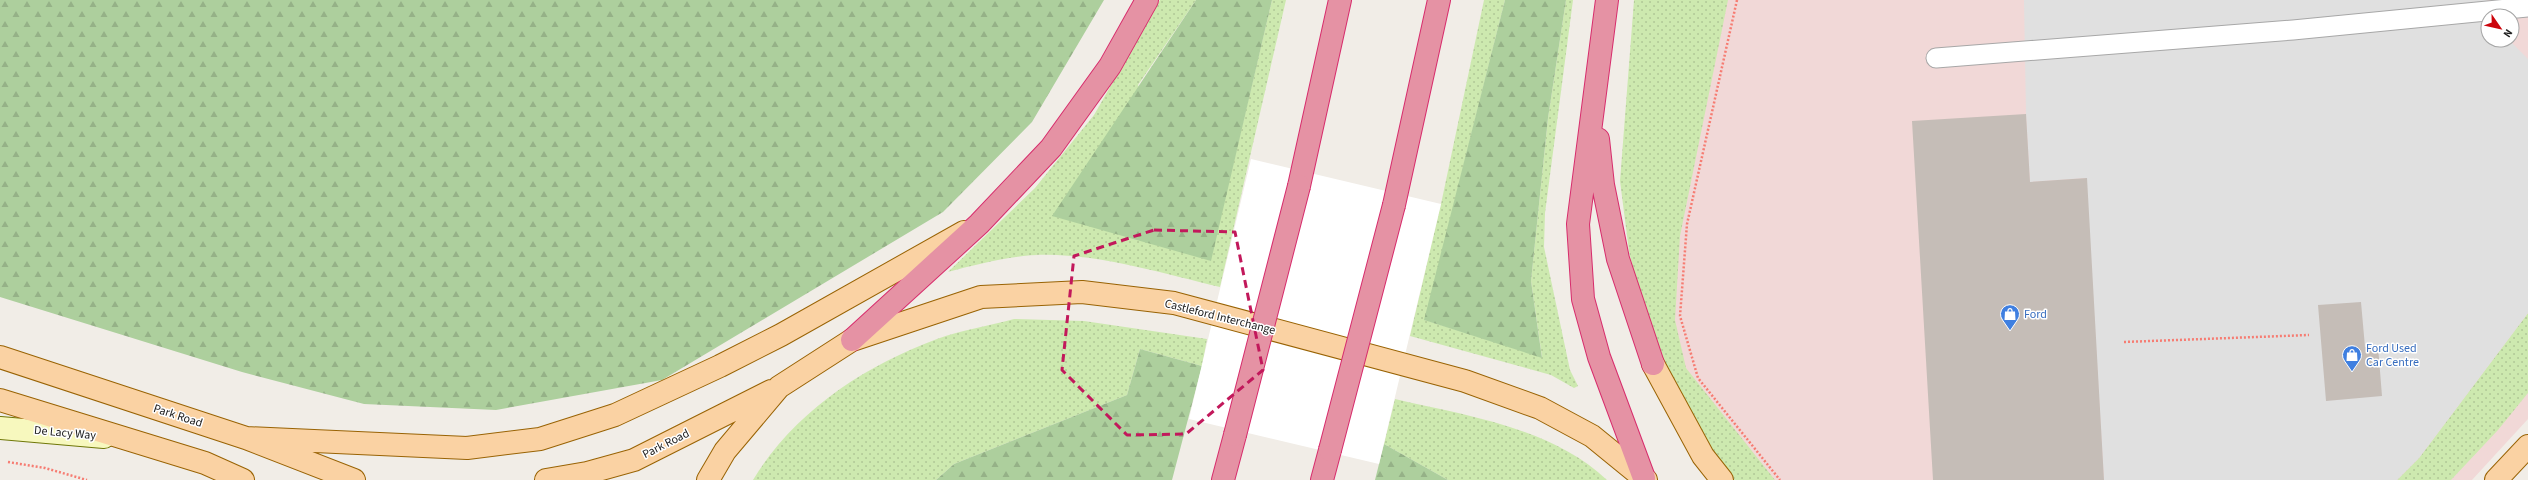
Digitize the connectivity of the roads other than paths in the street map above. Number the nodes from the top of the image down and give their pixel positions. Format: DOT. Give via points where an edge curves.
graph roads {
  1 [pos="1147,0"];
  2 [pos="1340,0"];
  3 [pos="1439,0"];
  4 [pos="1607,0"];
  5 [pos="2528,7"];
  6 [pos="1936,58"];
  7 [pos="1595,106"];
  8 [pos="979,224"];
  9 [pos="852,340"];
  10 [pos="0,357"];
  11 [pos="1654,364"];
  12 [pos="779,387"];
  13 [pos="0,400"];
  14 [pos="0,428"];
  15 [pos="246,438"];
  16 [pos="129,439"];
  17 [pos="2528,446"];
  18 [pos="1645,479"];
  19 [pos="243,480"];
  20 [pos="354,480"];
  21 [pos="546,480"];
  22 [pos="708,480"];
  23 [pos="1223,480"];
  24 [pos="1322,480"];
  25 [pos="1722,480"];
  26 [pos="2496,480"];
  1 -- 8 [label="highway" via="1110,66 1051,148"];
  2 -- 23 [label="highway, bridge" via="1299,186"];
  3 -- 24 [label="highway, bridge" via="1394,205"];
  4 -- 7 [label="highway"];
  5 -- 6 [label="lane" via="2293,30"];
  7 -- 11 [label="highway" via="1603,185 1618,259"];
  7 -- 18 [label="highway" via="1578,224 1583,299 1598,357"];
  8 -- 9 [label="highway"];
  8 -- 15 [label="main road" via="781,335 720,366 615,415 540,439 467,448"];
  9 -- 12 [label="main road, Castleford Interchange"];
  9 -- 18 [label="main road, Castleford Interchange" via="981,297 1082,292 1174,303 1465,381 1540,408 1592,436"];
  10 -- 15 [label="main road, Park Road"];
  11 -- 25 [label="main road" via="1703,456"];
  12 -- 21 [label="main road, Park Road" via="634,460 587,473"];
  12 -- 22 [label="main road, Castleford Interchange" via="725,451"];
  13 -- 16 [label="main road"];
  14 -- 16 [label="street, De Lacy Way"];
  15 -- 20 [label="main road, Park Road"];
  16 -- 19 [label="main road" via="205,463"];
  17 -- 26 [label="main road"];
}
